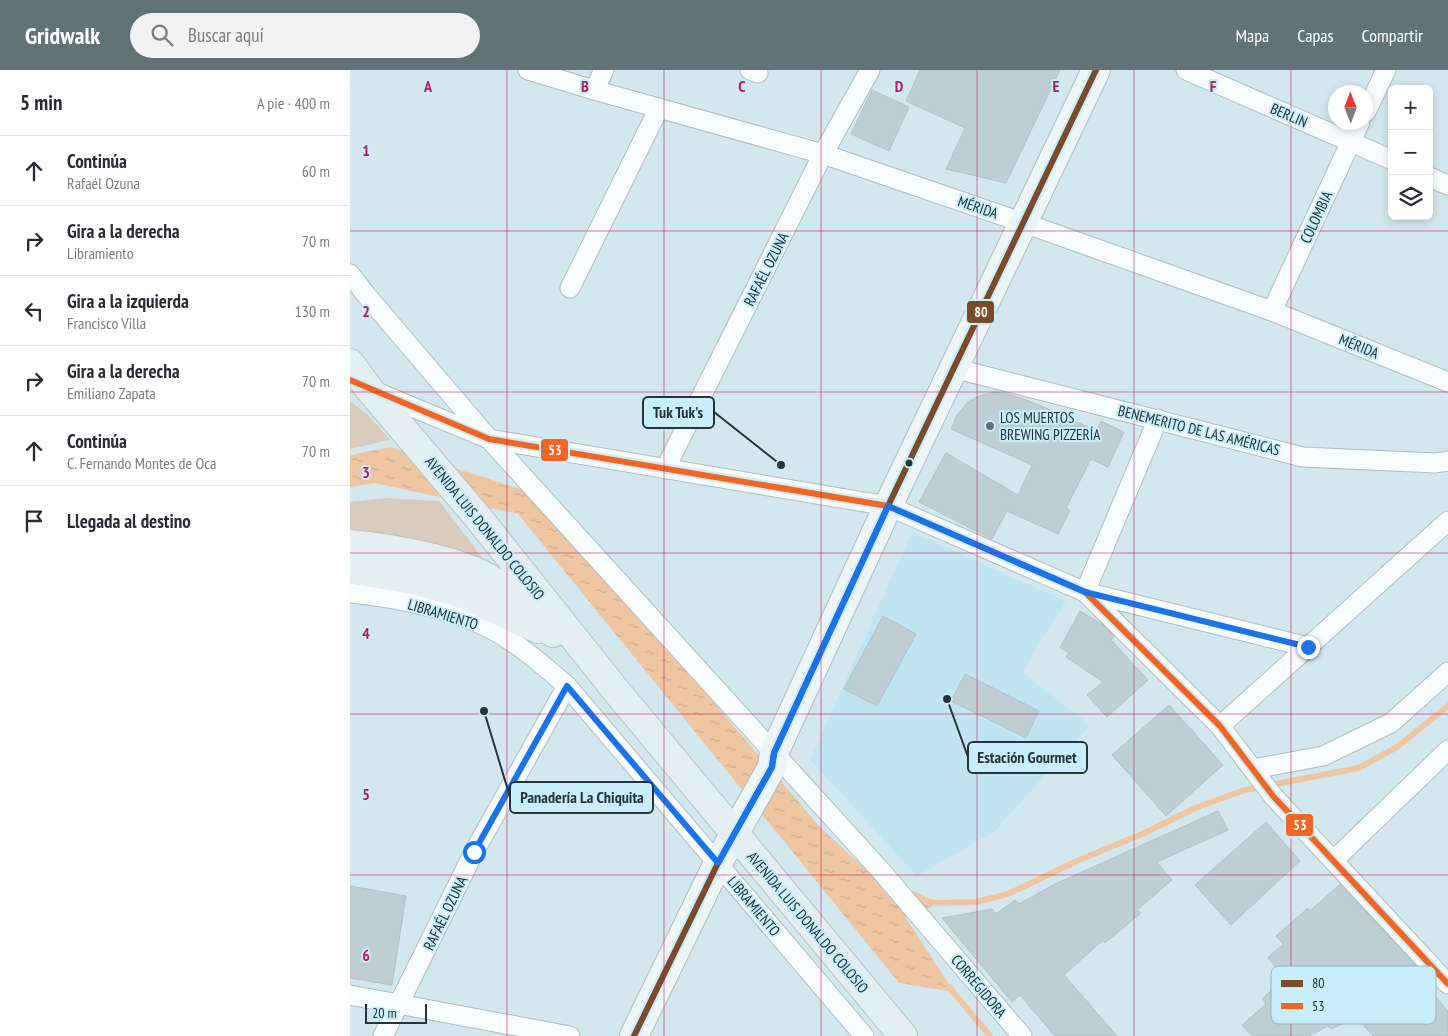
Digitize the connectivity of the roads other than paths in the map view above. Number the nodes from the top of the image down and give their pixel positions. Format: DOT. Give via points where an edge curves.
graph roads {
  1 [pos="528,70"];
  2 [pos="604,70"];
  3 [pos="870,70"];
  4 [pos="1096,70"];
  5 [pos="1186,70"];
  6 [pos="1386,70"];
  7 [pos="594,90"];
  8 [pos="1373,97"];
  9 [pos="659,108"];
  10 [pos="1356,130"];
  11 [pos="1351,142"];
  12 [pos="823,154"];
  13 [pos="1388,158"];
  14 [pos="1433,179"];
  15 [pos="1448,185"];
  16 [pos="1024,223"];
  17 [pos="350,274"];
  18 [pos="570,288"];
  19 [pos="1272,311"];
  20 [pos="350,363"];
  21 [pos="953,368"];
  22 [pos="1448,382"];
  23 [pos="360,385"];
  24 [pos="1158,419"];
  25 [pos="489,439"];
  26 [pos="1448,461"];
  27 [pos="665,469"];
  28 [pos="888,506"];
  29 [pos="1448,521"];
  30 [pos="350,544"];
  31 [pos="350,569"];
  32 [pos="1085,592"];
  33 [pos="350,593"];
  34 [pos="558,638"];
  35 [pos="1308,647"];
  36 [pos="1448,672"];
  37 [pos="567,686"];
  38 [pos="618,693"];
  39 [pos="1220,726"];
  40 [pos="1448,750"];
  41 [pos="773,760"];
  42 [pos="1256,775"];
  43 [pos="740,822"];
  44 [pos="1334,860"];
  45 [pos="718,863"];
  46 [pos="1431,966"];
  47 [pos="1436,971"];
  48 [pos="1448,984"];
  49 [pos="350,995"];
  50 [pos="400,1004"];
  51 [pos="383,1036"];
  52 [pos="570,1036"];
  53 [pos="634,1036"];
  54 [pos="864,1036"];
  55 [pos="903,1036"];
  56 [pos="1022,1036"];
  1 -- 7 [label="street, MÉRIDA"];
  2 -- 7 [label="street"];
  3 -- 12 [label="street, RAFAÉL OZUNA"];
  4 -- 16 [label="street"];
  5 -- 11 [label="street, BERLIN"];
  6 -- 8 [label="street"];
  7 -- 9 [label="street, MÉRIDA"];
  9 -- 12 [label="street, MÉRIDA"];
  9 -- 18 [label="street"];
  10 -- 11 [label="street, COLOMBIA"];
  11 -- 13 [label="street, BERLIN"];
  11 -- 19 [label="street, COLOMBIA"];
  12 -- 16 [label="street, MÉRIDA"];
  12 -- 27 [label="street, RAFAÉL OZUNA"];
  14 -- 15 [label="street"];
  16 -- 19 [label="street, MÉRIDA"];
  16 -- 21 [label="street"];
  17 -- 25 [label="street, CORREGIDORA"];
  19 -- 22 [label="street, MÉRIDA"];
  20 -- 23 [label="main road, AVENIDA LUIS DONALDO COLOSIO"];
  21 -- 24 [label="street, BENEMERITO DE LAS AMÉRICAS"];
  21 -- 28 [label="street"];
  23 -- 25 [label="street"];
  23 -- 38 [label="main road, AVENIDA LUIS DONALDO COLOSIO" via="412,438"];
  24 -- 26 [label="street, BENEMERITO DE LAS AMÉRICAS" via="1303,457"];
  24 -- 32 [label="street"];
  25 -- 27 [label="street"];
  25 -- 41 [label="street, CORREGIDORA"];
  27 -- 28 [label="street"];
  28 -- 32 [label="street"];
  28 -- 41 [label="street"];
  29 -- 35 [label="street"];
  30 -- 34 [label="main road, AVENIDA LUIS DONALDO COLOSIO" via="423,556 470,570 494,581"];
  31 -- 34 [label="main road" via="457,592"];
  32 -- 35 [label="street"];
  32 -- 39 [label="street"];
  33 -- 37 [label="street, LIBRAMIENTO" via="427,606 490,629 527,652"];
  34 -- 38 [label="main road, AVENIDA LUIS DONALDO COLOSIO"];
  35 -- 39 [label="street"];
  36 -- 42 [label="street" via="1390,723 1323,756"];
  37 -- 45 [label="street, LIBRAMIENTO"];
  37 -- 50 [label="street, RAFAÉL OZUNA" via="474,852"];
  38 -- 43 [label="main road, AVENIDA LUIS DONALDO COLOSIO"];
  39 -- 42 [label="street"];
  40 -- 44 [label="street"];
  41 -- 43 [label="street"];
  41 -- 56 [label="street, CORREGIDORA" via="882,872"];
  42 -- 44 [label="street"];
  43 -- 45 [label="street"];
  43 -- 55 [label="main road, AVENIDA LUIS DONALDO COLOSIO"];
  44 -- 46 [label="street"];
  45 -- 53 [label="street"];
  45 -- 54 [label="street, LIBRAMIENTO"];
  47 -- 48 [label="street"];
  49 -- 50 [label="street"];
  50 -- 51 [label="street, RAFAÉL OZUNA"];
  50 -- 52 [label="street"];
}
